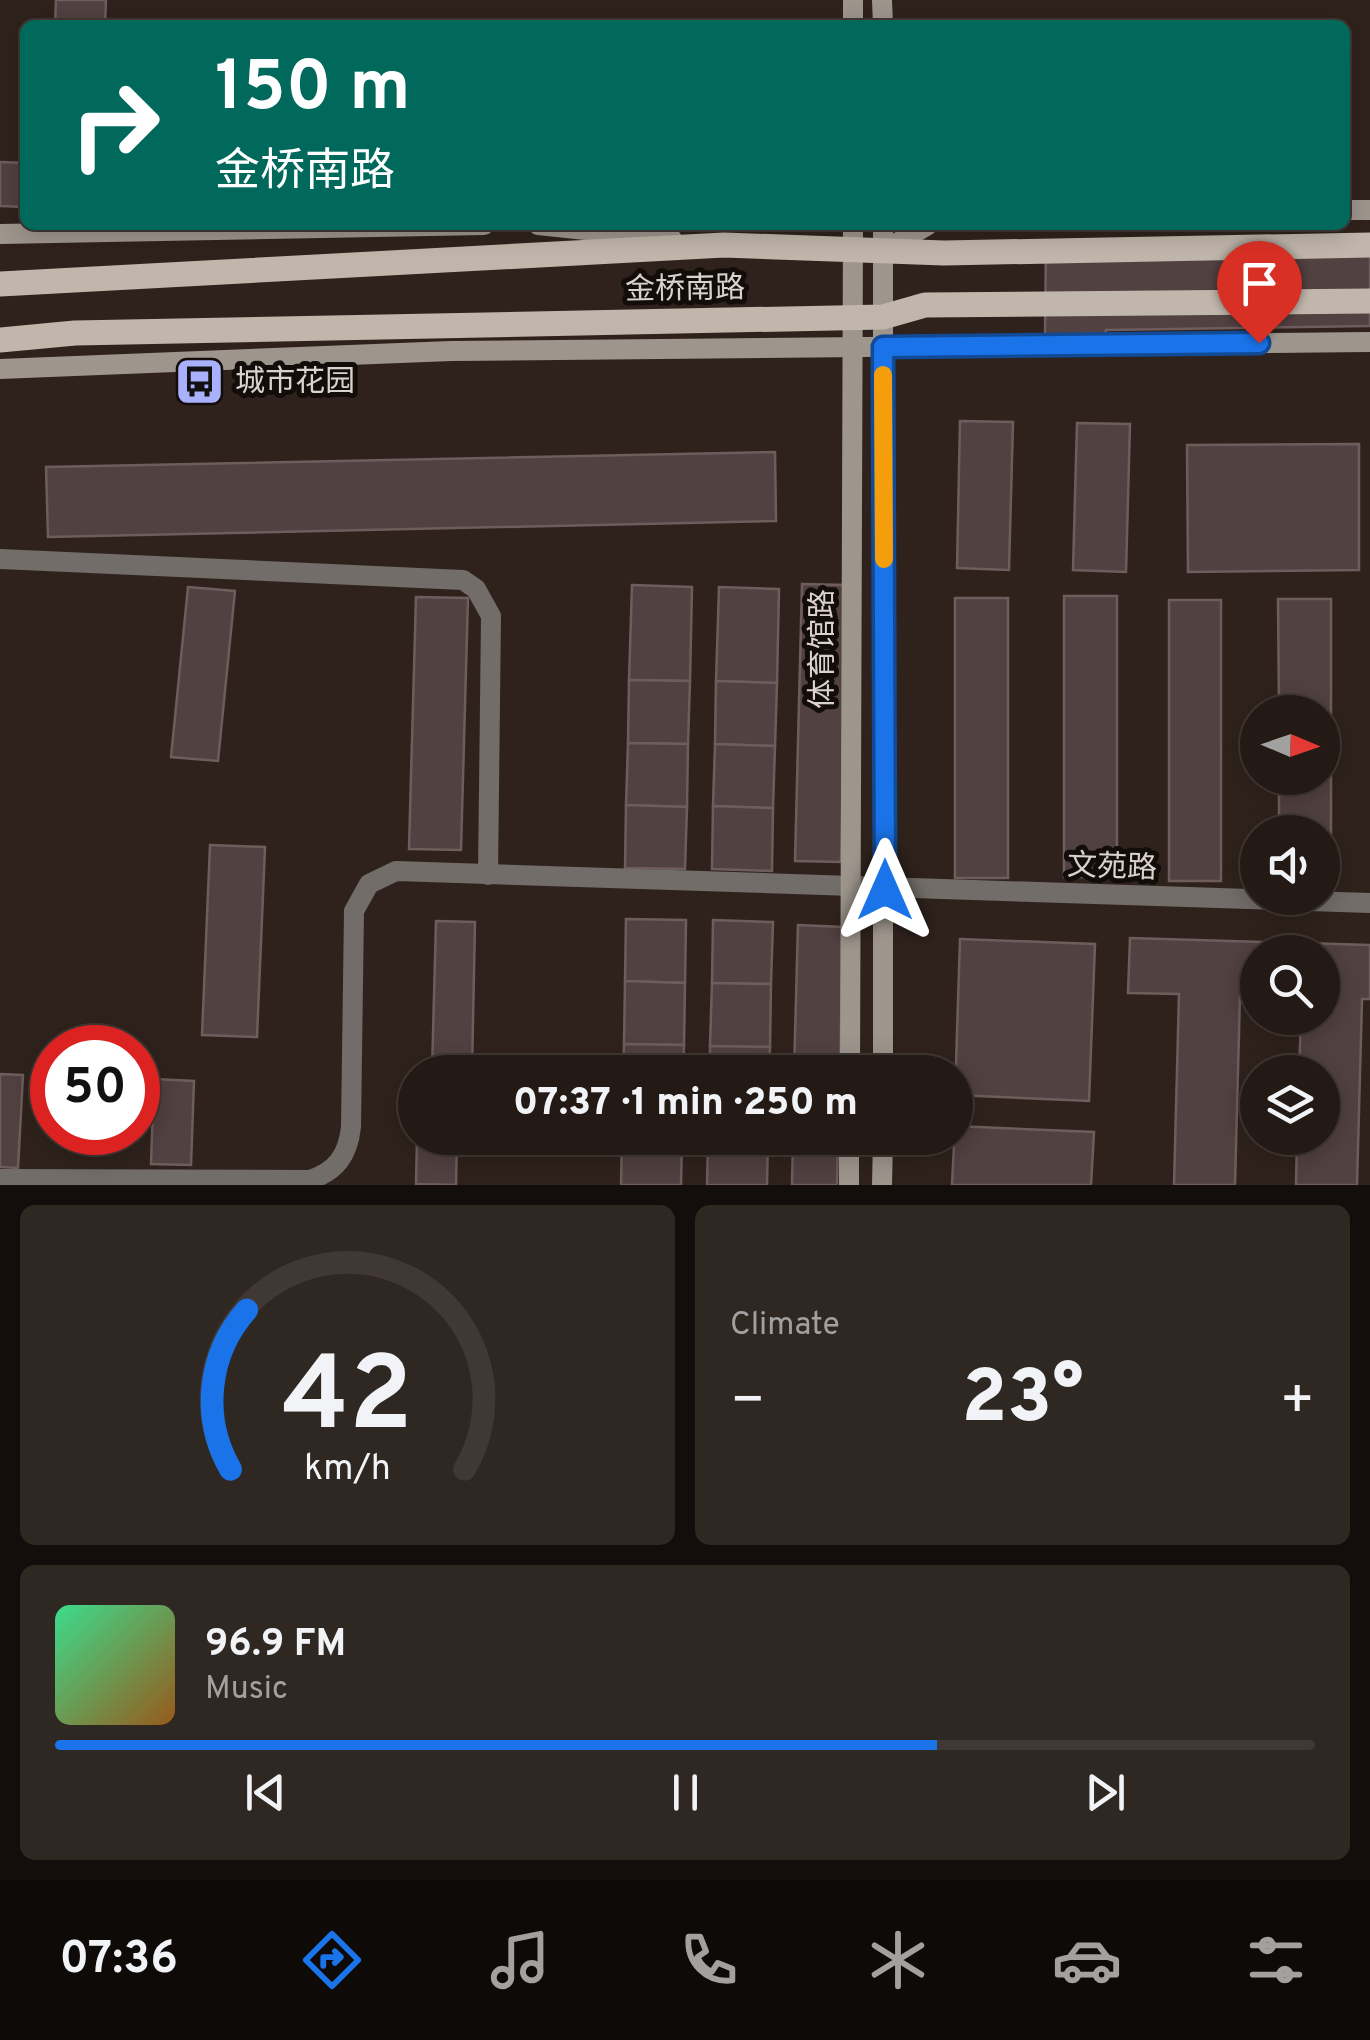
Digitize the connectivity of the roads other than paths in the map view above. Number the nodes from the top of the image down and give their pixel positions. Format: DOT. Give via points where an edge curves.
graph roads {
  1 [pos="215,230"];
  2 [pos="584,230"];
  3 [pos="911,230"];
  4 [pos="0,234"];
  5 [pos="853,238"];
  6 [pos="883,238"];
  7 [pos="724,245"];
  8 [pos="1370,245"];
  9 [pos="0,284"];
  10 [pos="1370,301"];
  11 [pos="883,317"];
  12 [pos="852,318"];
  13 [pos="0,340"];
  14 [pos="1370,342"];
  15 [pos="883,347"];
  16 [pos="853,348"];
  17 [pos="0,369"];
  18 [pos="0,559"];
  19 [pos="488,875"];
  20 [pos="852,890"];
  21 [pos="885,890"];
  22 [pos="1370,904"];
  23 [pos="850,1055"];
  24 [pos="883,1055"];
  25 [pos="849,1155"];
  26 [pos="883,1155"];
  27 [pos="0,1179"];
  28 [pos="849,1185"];
  29 [pos="882,1185"];
  1 -- 4 [label="main road"];
  2 -- 7 [label="main road, 金桥南路"];
  3 -- 6 [label="main road"];
  5 -- 6 [label="main road, 金桥南路"];
  5 -- 7 [label="main road, 金桥南路"];
  5 -- 12 [label="main road, 体育馆路"];
  6 -- 8 [label="main road, 金桥南路"];
  6 -- 11 [label="main road, 体育馆路"];
  7 -- 9 [label="main road, 金桥南路"];
  10 -- 11 [label="main road, 金桥南路" via="925,305"];
  11 -- 12 [label="main road, 金桥南路"];
  11 -- 15 [label="main road, 体育馆路"];
  12 -- 13 [label="main road, 金桥南路" via="75,333"];
  12 -- 16 [label="main road, 体育馆路"];
  14 -- 15 [label="main road, 金桥南路"];
  15 -- 16 [label="main road, 金桥南路"];
  15 -- 21 [label="main road, 体育馆路"];
  16 -- 17 [label="main road, 金桥南路" via="451,352"];
  16 -- 20 [label="main road, 体育馆路"];
  18 -- 19 [label="street" via="447,576 476,589 492,616"];
  19 -- 20 [label="street, 文苑路"];
  19 -- 27 [label="street, 文苑路" via="396,871 381,875 359,896 350,1142 323,1176"];
  20 -- 21 [label="street, 文苑路"];
  20 -- 23 [label="main road, 体育馆路"];
  21 -- 22 [label="street, 文苑路"];
  21 -- 24 [label="main road, 体育馆路"];
  25 -- 28 [label="main road"];
  26 -- 29 [label="main road"];
}
